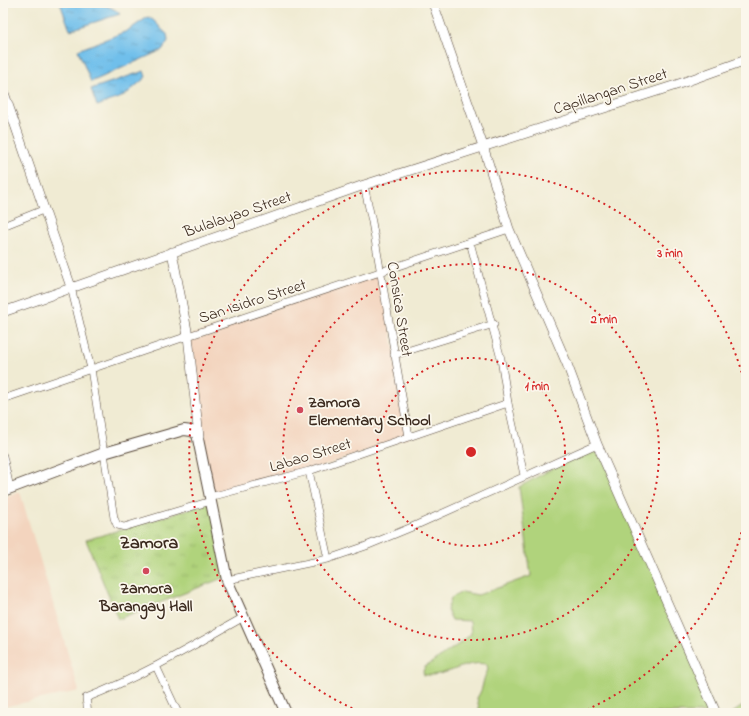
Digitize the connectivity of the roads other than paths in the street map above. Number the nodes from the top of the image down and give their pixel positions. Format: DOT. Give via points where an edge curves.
graph roads {
  1 [pos="433,3"];
  2 [pos="746,60"];
  3 [pos="3,90"];
  4 [pos="483,146"];
  5 [pos="364,185"];
  6 [pos="44,210"];
  7 [pos="3,226"];
  8 [pos="509,230"];
  9 [pos="470,242"];
  10 [pos="172,252"];
  11 [pos="381,273"];
  12 [pos="71,287"];
  13 [pos="3,312"];
  14 [pos="493,324"];
  15 [pos="188,336"];
  16 [pos="394,355"];
  17 [pos="91,369"];
  18 [pos="3,400"];
  19 [pos="508,403"];
  20 [pos="199,437"];
  21 [pos="409,437"];
  22 [pos="596,444"];
  23 [pos="104,453"];
  24 [pos="3,456"];
  25 [pos="309,471"];
  26 [pos="524,475"];
  27 [pos="7,490"];
  28 [pos="210,499"];
  29 [pos="328,559"];
  30 [pos="227,580"];
  31 [pos="244,617"];
  32 [pos="156,666"];
  33 [pos="88,713"];
  34 [pos="178,713"];
  35 [pos="286,713"];
  36 [pos="716,713"];
  1 -- 4 [label="street"];
  2 -- 4 [label="street, Capillangan Street" via="676,85"];
  3 -- 6 [label="street"];
  4 -- 5 [label="street, Bulalayao Street"];
  4 -- 8 [label="street"];
  5 -- 10 [label="street, Bulalayao Street"];
  5 -- 11 [label="street, Consica Street"];
  6 -- 7 [label="street"];
  6 -- 12 [label="street"];
  8 -- 9 [label="street, San Isidro Street"];
  8 -- 22 [label="street" via="567,364"];
  9 -- 11 [label="street, San Isidro Street"];
  9 -- 14 [label="street"];
  10 -- 12 [label="street, Bulalayao Street"];
  10 -- 15 [label="street"];
  11 -- 15 [label="street, San Isidro Street"];
  11 -- 16 [label="street, Consica Street"];
  12 -- 13 [label="street, Bulalayao Street"];
  12 -- 17 [label="street"];
  14 -- 16 [label="street"];
  14 -- 19 [label="street"];
  15 -- 17 [label="street, San Isidro Street"];
  15 -- 20 [label="street"];
  16 -- 21 [label="street, Consica Street"];
  17 -- 18 [label="street, San Isidro Street"];
  17 -- 23 [label="street"];
  19 -- 21 [label="street, Labao Street"];
  19 -- 26 [label="street"];
  20 -- 23 [label="main road" via="192,431 184,430"];
  20 -- 28 [label="main road"];
  21 -- 25 [label="street, Labao Street"];
  22 -- 26 [label="street"];
  22 -- 36 [label="street"];
  23 -- 27 [label="main road"];
  23 -- 28 [label="street, Labao Street" via="114,518 120,526 124,527"];
  24 -- 27 [label="street"];
  25 -- 28 [label="street, Labao Street"];
  25 -- 29 [label="street"];
  26 -- 29 [label="street" via="412,527"];
  28 -- 30 [label="main road"];
  29 -- 30 [label="street"];
  30 -- 31 [label="main road"];
  31 -- 32 [label="street"];
  31 -- 35 [label="main road"];
  32 -- 33 [label="street" via="86,698"];
  32 -- 34 [label="street"];
}
